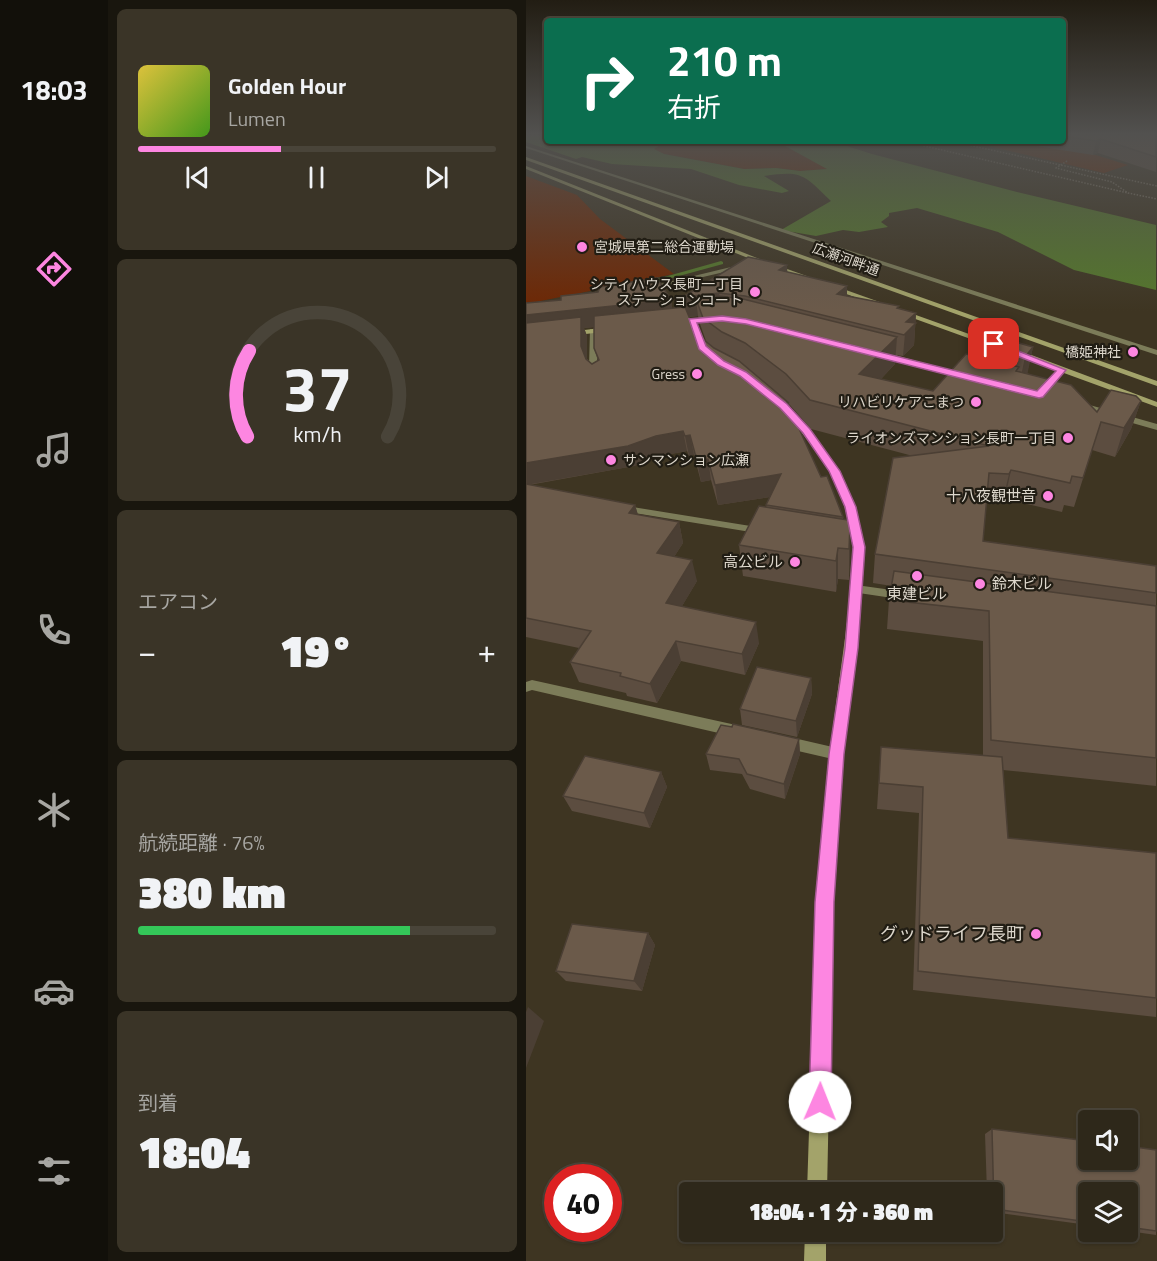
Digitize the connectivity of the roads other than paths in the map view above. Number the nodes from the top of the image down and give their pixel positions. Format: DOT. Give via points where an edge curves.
graph roads {
  1 [pos="593,194"];
  2 [pos="626,194"];
  3 [pos="669,194"];
  4 [pos="731,269"];
  5 [pos="642,289"];
  6 [pos="659,324"];
  7 [pos="626,328"];
  8 [pos="593,331"];
  9 [pos="559,335"];
  10 [pos="708,352"];
  11 [pos="871,352"];
  12 [pos="1156,353"];
  13 [pos="1062,370"];
  14 [pos="972,377"];
  15 [pos="598,379"];
  16 [pos="1156,384"];
  17 [pos="1050,398"];
  18 [pos="775,400"];
  19 [pos="1072,403"];
  20 [pos="1156,405"];
  21 [pos="1156,427"];
  22 [pos="605,505"];
  23 [pos="778,533"];
  24 [pos="856,589"];
  25 [pos="913,597"];
  26 [pos="526,687"];
  27 [pos="746,734"];
  28 [pos="769,738"];
  29 [pos="836,754"];
  30 [pos="817,1182"];
  31 [pos="816,1242"];
  32 [pos="815,1261"];
  1 -- 13 [label="main road, 広瀬河畔通" via="760,261"];
  2 -- 16 [label="main road, 広瀬河畔通"];
  3 -- 12 [label="street"];
  4 -- 5 [label="street"];
  6 -- 10 [label="main road" via="697,320 702,347"];
  7 -- 8 [label="main road"];
  8 -- 9 [label="main road"];
  8 -- 15 [label="street" via="593,368"];
  11 -- 14 [label="street"];
  13 -- 17 [label="street" via="1039,395"];
  13 -- 20 [label="main road, 広瀬河畔通"];
  18 -- 24 [label="main road" via="806,431 835,471 851,507"];
  19 -- 21 [label="street"];
  22 -- 23 [label="street"];
  24 -- 25 [label="street"];
  24 -- 29 [label="main road" via="852,648"];
  26 -- 27 [label="street" via="532,685"];
  28 -- 29 [label="street"];
  29 -- 30 [label="main road" via="825,902"];
  31 -- 32 [label="main road"];
}
